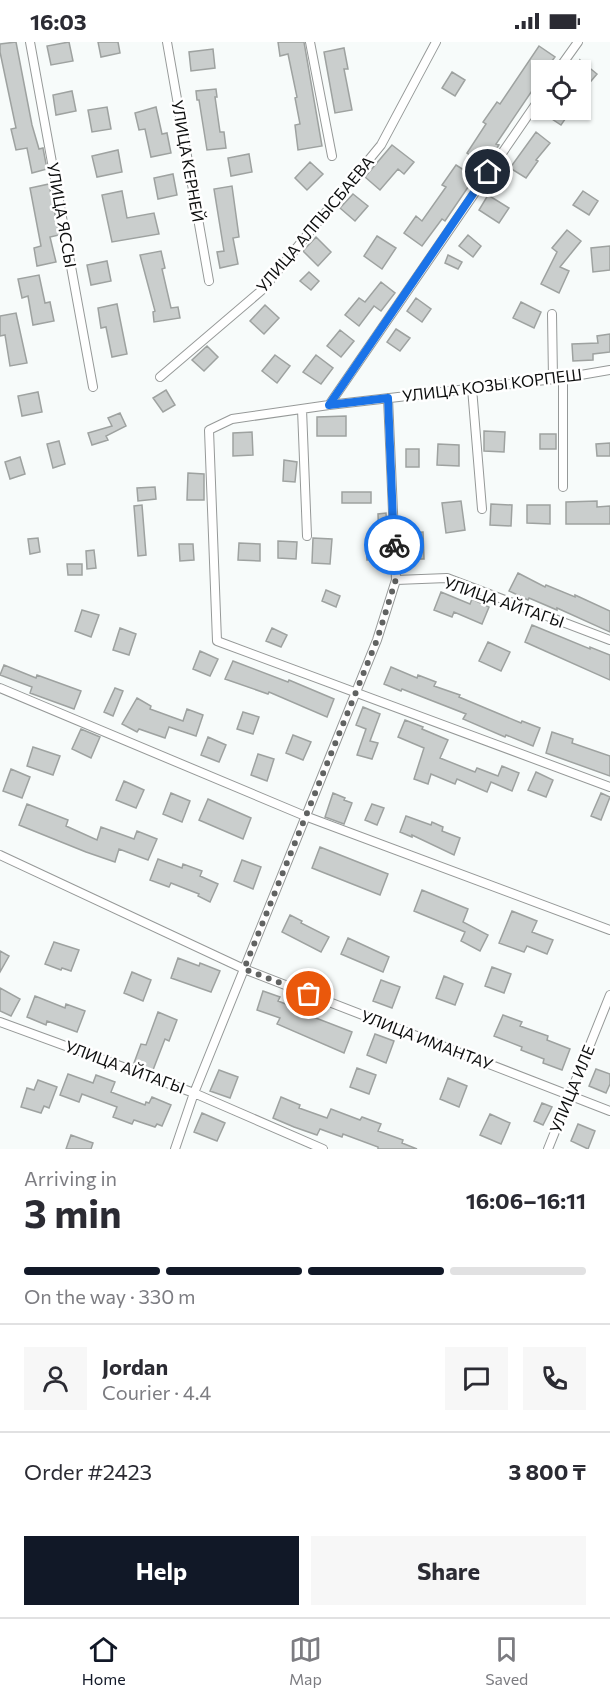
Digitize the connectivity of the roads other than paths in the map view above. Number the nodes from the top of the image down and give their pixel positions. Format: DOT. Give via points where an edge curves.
graph roads {
  1 [pos="30,42"];
  2 [pos="167,42"];
  3 [pos="310,42"];
  4 [pos="436,42"];
  5 [pos="578,42"];
  6 [pos="565,60"];
  7 [pos="531,111"];
  8 [pos="332,156"];
  9 [pos="209,280"];
  10 [pos="552,314"];
  11 [pos="610,370"];
  12 [pos="160,377"];
  13 [pos="563,378"];
  14 [pos="552,379"];
  15 [pos="93,387"];
  16 [pos="472,388"];
  17 [pos="388,398"];
  18 [pos="329,405"];
  19 [pos="302,409"];
  20 [pos="563,487"];
  21 [pos="482,509"];
  22 [pos="307,536"];
  23 [pos="396,579"];
  24 [pos="610,640"];
  25 [pos="0,688"];
  26 [pos="356,692"];
  27 [pos="610,787"];
  28 [pos="305,816"];
  29 [pos="0,855"];
  30 [pos="610,930"];
  31 [pos="244,969"];
  32 [pos="610,995"];
  33 [pos="0,1022"];
  34 [pos="194,1093"];
  35 [pos="570,1095"];
  36 [pos="610,1111"];
  37 [pos="175,1149"];
  38 [pos="323,1149"];
  39 [pos="549,1149"];
  1 -- 15 [label="street, УЛИЦА ЯССЫ"];
  2 -- 9 [label="street, УЛИЦА КЕРНЕЙ"];
  3 -- 8 [label="street"];
  4 -- 12 [label="street, УЛИЦА АЛПЫСБАЕВА" via="381,145 262,290"];
  5 -- 6 [label="street"];
  7 -- 18 [label="street"];
  10 -- 14 [label="street"];
  11 -- 13 [label="street, УЛИЦА КОЗЫ КОРПЕШ"];
  13 -- 14 [label="street, УЛИЦА КОЗЫ КОРПЕШ"];
  13 -- 20 [label="street"];
  14 -- 16 [label="street, УЛИЦА КОЗЫ КОРПЕШ"];
  16 -- 17 [label="street, УЛИЦА КОЗЫ КОРПЕШ"];
  16 -- 21 [label="street"];
  17 -- 18 [label="street, УЛИЦА КОЗЫ КОРПЕШ"];
  17 -- 23 [label="street"];
  18 -- 19 [label="street, УЛИЦА КОЗЫ КОРПЕШ"];
  19 -- 22 [label="street"];
  19 -- 26 [label="street, УЛИЦА КОЗЫ КОРПЕШ" via="232,419 209,430 217,641"];
  23 -- 24 [label="street, УЛИЦА АЙТАГЫ" via="447,578"];
  23 -- 26 [label="street"];
  25 -- 28 [label="street"];
  26 -- 27 [label="street"];
  26 -- 28 [label="street"];
  28 -- 30 [label="street"];
  28 -- 31 [label="street"];
  29 -- 31 [label="street, УЛИЦА ИМАНТАУ"];
  31 -- 34 [label="street"];
  31 -- 35 [label="street, УЛИЦА ИМАНТАУ"];
  32 -- 35 [label="street, УЛИЦА ИЛЕ"];
  33 -- 34 [label="street, УЛИЦА АЙТАГЫ"];
  34 -- 37 [label="street, УЛИЦА АЙТАГЫ"];
  34 -- 38 [label="street"];
  35 -- 36 [label="street, УЛИЦА ИМАНТАУ"];
  35 -- 39 [label="street, УЛИЦА ИЛЕ"];
}
